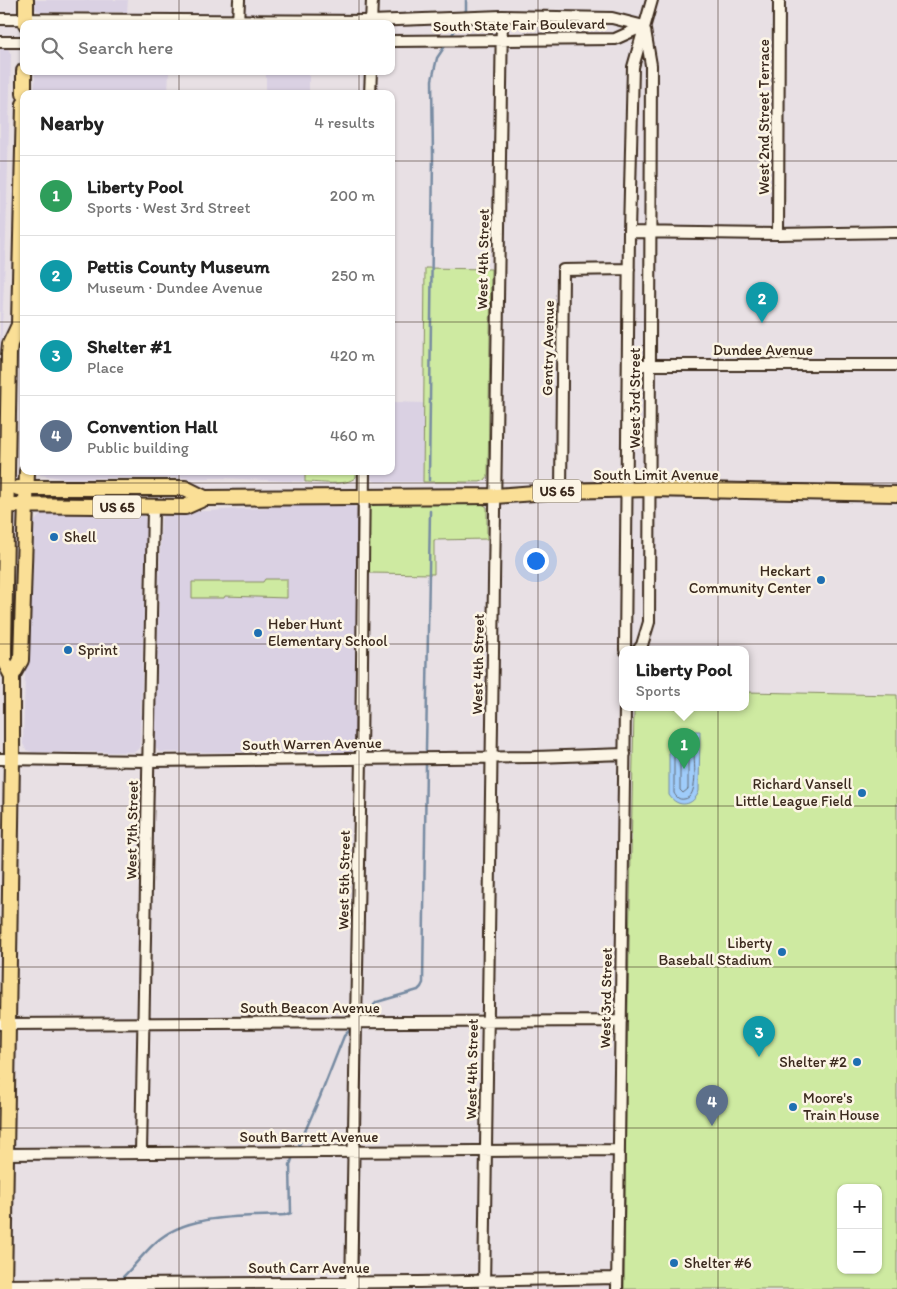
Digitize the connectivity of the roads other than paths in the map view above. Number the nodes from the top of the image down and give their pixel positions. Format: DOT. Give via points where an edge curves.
graph roads {
  1 [pos="26,0"];
  2 [pos="238,0"];
  3 [pos="372,0"];
  4 [pos="652,0"];
  5 [pos="779,0"];
  6 [pos="502,16"];
  7 [pos="0,19"];
  8 [pos="26,20"];
  9 [pos="238,20"];
  10 [pos="371,20"];
  11 [pos="20,21"];
  12 [pos="395,21"];
  13 [pos="644,26"];
  14 [pos="502,40"];
  15 [pos="395,41"];
  16 [pos="0,42"];
  17 [pos="20,42"];
  18 [pos="24,75"];
  19 [pos="371,75"];
  20 [pos="24,90"];
  21 [pos="370,90"];
  22 [pos="629,232"];
  23 [pos="651,232"];
  24 [pos="897,232"];
  25 [pos="778,234"];
  26 [pos="629,269"];
  27 [pos="20,332"];
  28 [pos="628,365"];
  29 [pos="650,365"];
  30 [pos="897,365"];
  31 [pos="9,435"];
  32 [pos="0,451"];
  33 [pos="27,475"];
  34 [pos="364,475"];
  35 [pos="4,488"];
  36 [pos="26,488"];
  37 [pos="650,489"];
  38 [pos="626,490"];
  39 [pos="561,491"];
  40 [pos="897,494"];
  41 [pos="364,496"];
  42 [pos="495,496"];
  43 [pos="205,498"];
  44 [pos="4,505"];
  45 [pos="26,506"];
  46 [pos="153,508"];
  47 [pos="625,646"];
  48 [pos="641,646"];
  49 [pos="12,676"];
  50 [pos="625,711"];
  51 [pos="624,754"];
  52 [pos="491,757"];
  53 [pos="361,758"];
  54 [pos="6,759"];
  55 [pos="148,761"];
  56 [pos="621,1021"];
  57 [pos="357,1022"];
  58 [pos="487,1022"];
  59 [pos="143,1023"];
  60 [pos="4,1024"];
  61 [pos="619,1150"];
  62 [pos="486,1151"];
  63 [pos="354,1152"];
  64 [pos="141,1153"];
  65 [pos="3,1154"];
  66 [pos="617,1278"];
  67 [pos="484,1285"];
  68 [pos="3,1286"];
  69 [pos="148,1286"];
  70 [pos="222,1286"];
  71 [pos="351,1286"];
  72 [pos="617,1289"];
  1 -- 8 [label="highway"];
  2 -- 9 [label="street"];
  3 -- 10 [label="street"];
  4 -- 13 [label="street"];
  5 -- 25 [label="street, West 2nd Street Terrace"];
  6 -- 12 [label="street, South State Fair Boulevard"];
  6 -- 13 [label="street, South State Fair Boulevard" via="612,18"];
  6 -- 14 [label="street, West 4th Street"];
  7 -- 11 [label="street, South State Fair Boulevard"];
  13 -- 14 [label="street, South State Fair Boulevard" via="615,39"];
  13 -- 22 [label="street, West 3rd Street" via="633,67"];
  13 -- 23 [label="street, West 3rd Street" via="651,65"];
  14 -- 15 [label="street, South State Fair Boulevard"];
  14 -- 42 [label="street, West 4th Street"];
  16 -- 17 [label="street"];
  18 -- 20 [label="highway"];
  19 -- 21 [label="street"];
  22 -- 23 [label="street"];
  22 -- 26 [label="street, West 3rd Street"];
  23 -- 25 [label="street"];
  23 -- 29 [label="street, West 3rd Street"];
  24 -- 25 [label="street"];
  26 -- 28 [label="street, West 3rd Street"];
  26 -- 39 [label="street, Gentry Avenue" via="563,270"];
  27 -- 31 [label="highway" via="10,344"];
  28 -- 29 [label="street, Dundee Avenue"];
  28 -- 38 [label="street, West 3rd Street"];
  29 -- 30 [label="street, Dundee Avenue"];
  29 -- 37 [label="street, West 3rd Street"];
  31 -- 32 [label="highway"];
  31 -- 35 [label="highway"];
  33 -- 36 [label="highway"];
  34 -- 41 [label="street, West 5th Street"];
  35 -- 36 [label="highway, South Limit Avenue / US 65"];
  35 -- 44 [label="highway"];
  36 -- 43 [label="highway, South Limit Avenue / US 65" via="186,488"];
  36 -- 45 [label="highway"];
  37 -- 38 [label="highway, South Limit Avenue / US 65"];
  37 -- 40 [label="highway, South Limit Avenue / US 65"];
  37 -- 48 [label="street, West 3rd Street" via="649,622"];
  38 -- 39 [label="highway, South Limit Avenue / US 65"];
  38 -- 47 [label="street, West 3rd Street"];
  39 -- 42 [label="highway, South Limit Avenue / US 65"];
  41 -- 42 [label="highway, South Limit Avenue / US 65"];
  41 -- 43 [label="highway, South Limit Avenue / US 65"];
  41 -- 53 [label="street, West 5th Street"];
  42 -- 52 [label="street, West 4th Street"];
  43 -- 46 [label="highway, South Limit Avenue / US 65" via="185,507"];
  44 -- 45 [label="highway, South Limit Avenue / US 65"];
  44 -- 49 [label="highway" via="4,660"];
  45 -- 46 [label="highway, South Limit Avenue / US 65"];
  45 -- 49 [label="highway" via="21,660"];
  46 -- 55 [label="street, West 7th Street"];
  49 -- 54 [label="highway"];
  50 -- 51 [label="street, West 3rd Street"];
  51 -- 52 [label="street, South Warren Avenue"];
  51 -- 56 [label="street, West 3rd Street"];
  52 -- 53 [label="street, South Warren Avenue"];
  52 -- 58 [label="street, West 4th Street"];
  53 -- 55 [label="street, South Warren Avenue"];
  53 -- 57 [label="street, West 5th Street"];
  54 -- 55 [label="street, South Warren Avenue"];
  54 -- 60 [label="highway"];
  55 -- 59 [label="street, West 7th Street"];
  56 -- 58 [label="street, South Beacon Avenue"];
  56 -- 61 [label="street, West 3rd Street"];
  57 -- 58 [label="street, South Beacon Avenue"];
  57 -- 59 [label="street, South Beacon Avenue"];
  57 -- 63 [label="street, West 5th Street"];
  58 -- 62 [label="street, West 4th Street"];
  59 -- 60 [label="street, South Beacon Avenue"];
  59 -- 64 [label="street, West 7th Street"];
  60 -- 65 [label="highway"];
  61 -- 62 [label="street, South Barrett Avenue"];
  61 -- 66 [label="street, West 3rd Street"];
  62 -- 63 [label="street, South Barrett Avenue"];
  62 -- 67 [label="street, West 4th Street"];
  63 -- 64 [label="street, South Barrett Avenue"];
  63 -- 71 [label="street, West 5th Street"];
  64 -- 65 [label="street, South Barrett Avenue"];
  65 -- 68 [label="highway"];
  66 -- 67 [label="street, South Carr Avenue"];
  66 -- 72 [label="street, West 3rd Street"];
  67 -- 71 [label="street, South Carr Avenue"];
  68 -- 69 [label="street, South Carr Avenue"];
  69 -- 70 [label="street, South Carr Avenue"];
  70 -- 71 [label="street, South Carr Avenue"];
}
